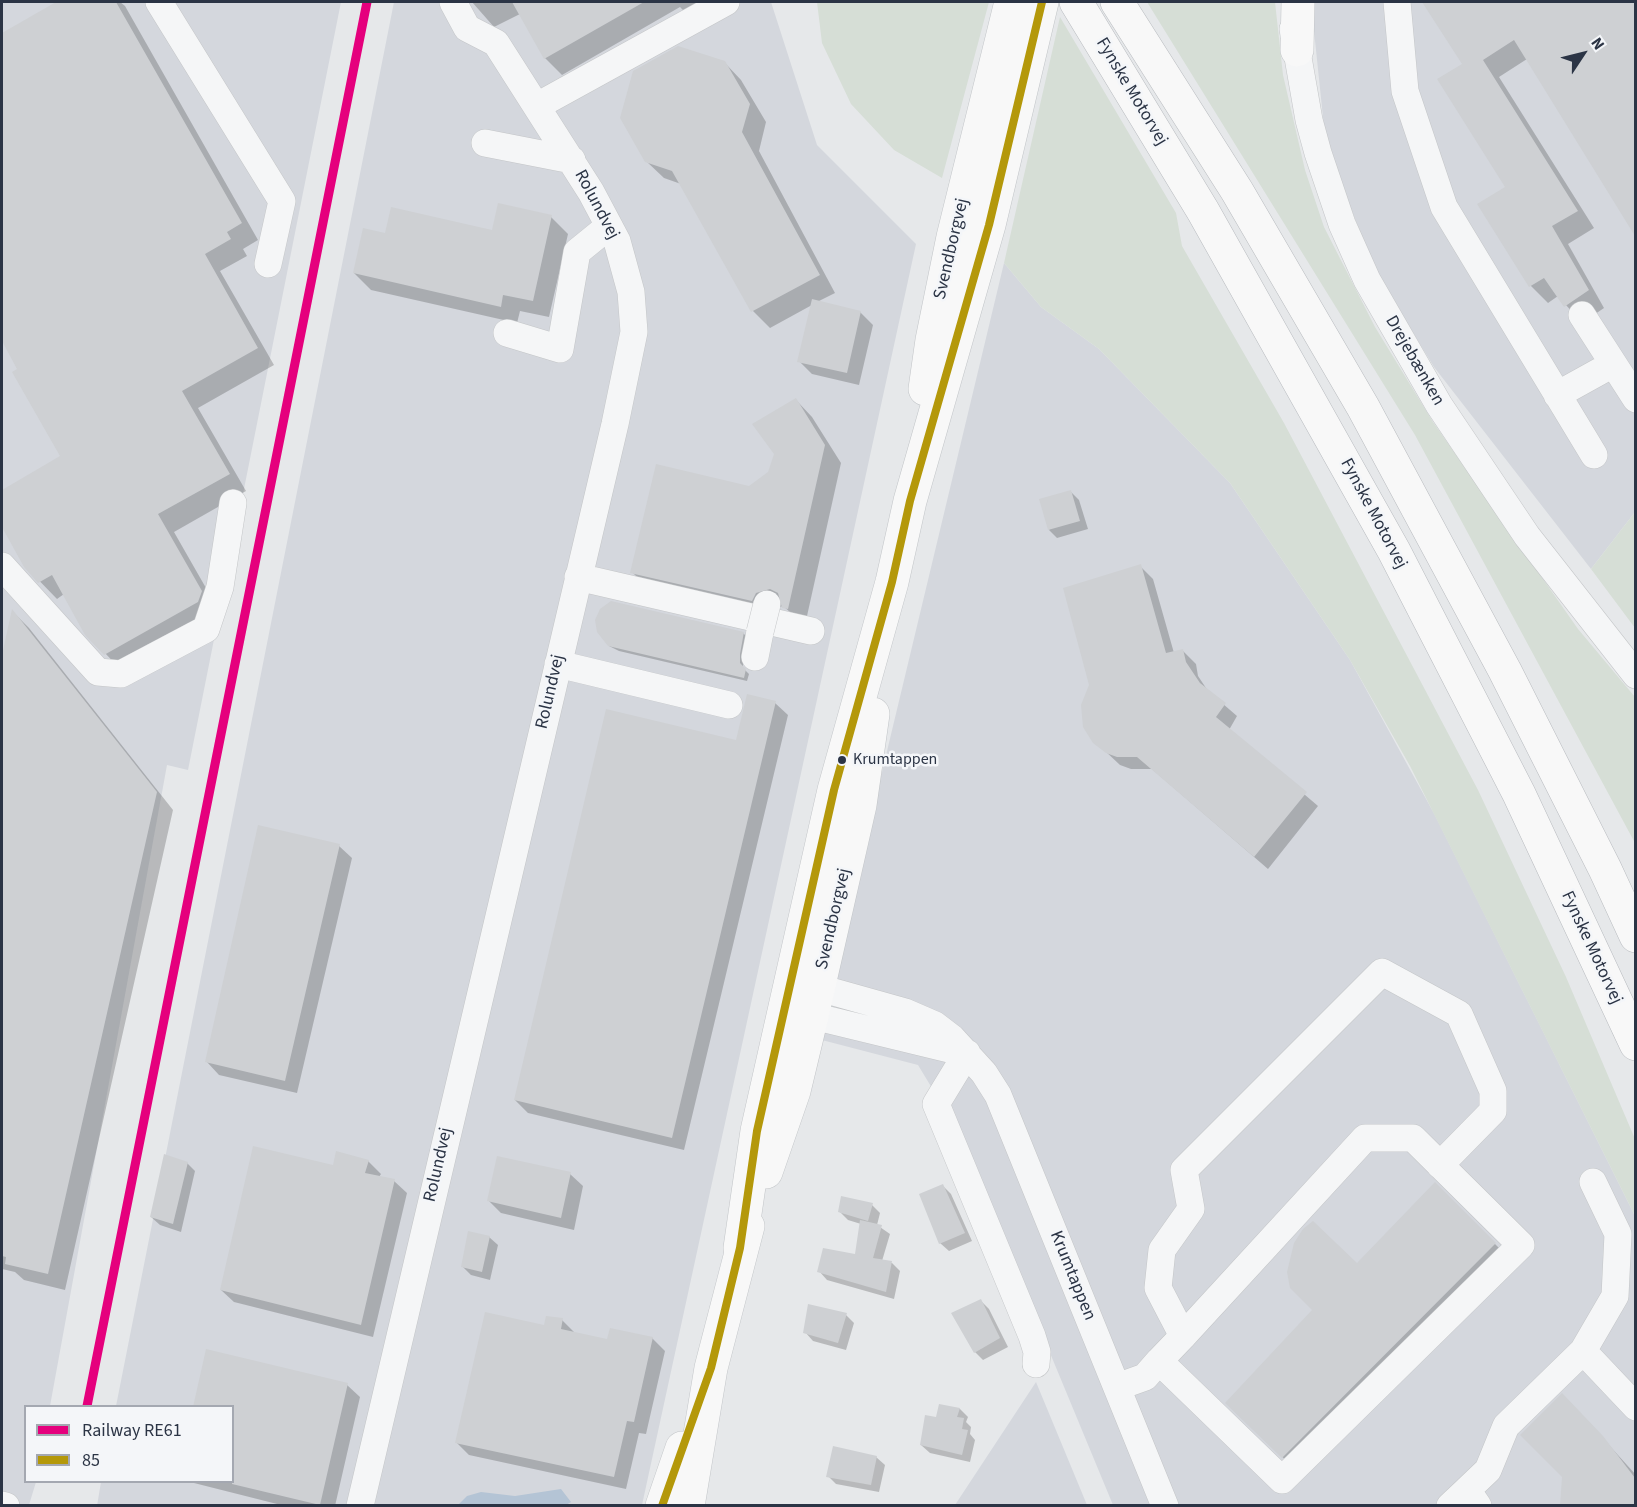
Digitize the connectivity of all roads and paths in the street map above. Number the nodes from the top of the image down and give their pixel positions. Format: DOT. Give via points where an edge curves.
graph roads {
  1 [pos="159,2"];
  2 [pos="453,2"];
  3 [pos="726,2"];
  4 [pos="1011,2"];
  5 [pos="1042,2"];
  6 [pos="1076,2"];
  7 [pos="1117,2"];
  8 [pos="1287,2"];
  9 [pos="1298,2"];
  10 [pos="1397,2"];
  11 [pos="1297,50"];
  12 [pos="537,105"];
  13 [pos="485,143"];
  14 [pos="572,160"];
  15 [pos="609,226"];
  16 [pos="268,264"];
  17 [pos="1582,315"];
  18 [pos="507,333"];
  19 [pos="1613,364"];
  20 [pos="1557,395"];
  21 [pos="1635,399"];
  22 [pos="1594,455"];
  23 [pos="910,501"];
  24 [pos="233,503"];
  25 [pos="2,566"];
  26 [pos="579,577"];
  27 [pos="767,604"];
  28 [pos="811,631"];
  29 [pos="757,644"];
  30 [pos="558,664"];
  31 [pos="1635,675"];
  32 [pos="729,705"];
  33 [pos="1605,869"];
  34 [pos="1635,924"];
  35 [pos="1635,936"];
  36 [pos="802,998"];
  37 [pos="1635,1044"];
  38 [pos="967,1053"];
  39 [pos="1440,1165"];
  40 [pos="1593,1182"];
  41 [pos="1183,1336"];
  42 [pos="1583,1351"];
  43 [pos="1159,1361"];
  44 [pos="1036,1364"];
  45 [pos="711,1368"];
  46 [pos="1117,1387"];
  47 [pos="1635,1407"];
  48 [pos="1465,1500"];
  49 [pos="360,1506"];
  50 [pos="662,1506"];
  51 [pos="688,1506"];
  52 [pos="1165,1506"];
  1 -- 16 [label="street" via="282,201"];
  2 -- 12 [label="street, Rolundvej" via="467,28 495,43"];
  3 -- 12 [label="street"];
  4 -- 23 [label="main road, Svendborgvej" via="932,340"];
  5 -- 23 [label="main road, Svendborgvej" via="989,225"];
  6 -- 37 [label="main road, Fynske Motorvej" via="1203,211 1394,551 1519,794"];
  7 -- 33 [label="main road, Fynske Motorvej" via="1237,191 1363,407"];
  8 -- 11 [label="street, Drejebænken"];
  9 -- 11 [label="main road"];
  10 -- 20 [label="street" via="1405,91 1444,207"];
  11 -- 31 [label="street, Drejebænken" via="1318,153 1342,224 1367,280 1439,405 1527,536"];
  12 -- 14 [label="street, Rolundvej"];
  13 -- 14 [label="street"];
  14 -- 15 [label="street, Rolundvej"];
  15 -- 18 [label="street" via="577,252 560,349"];
  15 -- 26 [label="street, Rolundvej" via="631,292 634,332"];
  17 -- 19 [label="street"];
  19 -- 20 [label="street"];
  19 -- 21 [label="street"];
  20 -- 22 [label="street"];
  23 -- 36 [label="main road, Svendborgvej" via="892,582 834,790"];
  24 -- 25 [label="street" via="220,587 206,629 121,674 98,672"];
  26 -- 28 [label="street"];
  26 -- 30 [label="street, Rolundvej"];
  27 -- 29 [label="street, bridge"];
  30 -- 32 [label="street"];
  30 -- 49 [label="street, Rolundvej"];
  33 -- 34 [label="main road"];
  33 -- 35 [label="main road, Fynske Motorvej"];
  36 -- 38 [label="street"];
  36 -- 45 [label="main road, Svendborgvej" via="794,1091 740,1248"];
  38 -- 44 [label="street" via="936,1104 1032,1336"];
  38 -- 46 [label="street, Krumtappen" via="998,1095"];
  39 -- 41 [label="street" via="1413,1138 1365,1138"];
  39 -- 41 [label="street" via="1493,1111 1493,1091 1458,1014 1382,972 1184,1170 1191,1209 1162,1250 1158,1288"];
  39 -- 43 [label="street" via="1521,1245 1282,1480"];
  40 -- 42 [label="street" via="1618,1234 1615,1296"];
  41 -- 43 [label="street"];
  42 -- 47 [label="street"];
  42 -- 48 [label="street" via="1506,1426 1488,1470"];
  43 -- 46 [label="street" via="1144,1377"];
  45 -- 50 [label="main road, Svendborgvej"];
  45 -- 51 [label="main road, Svendborgvej"];
  46 -- 52 [label="street, Krumtappen"];
}
